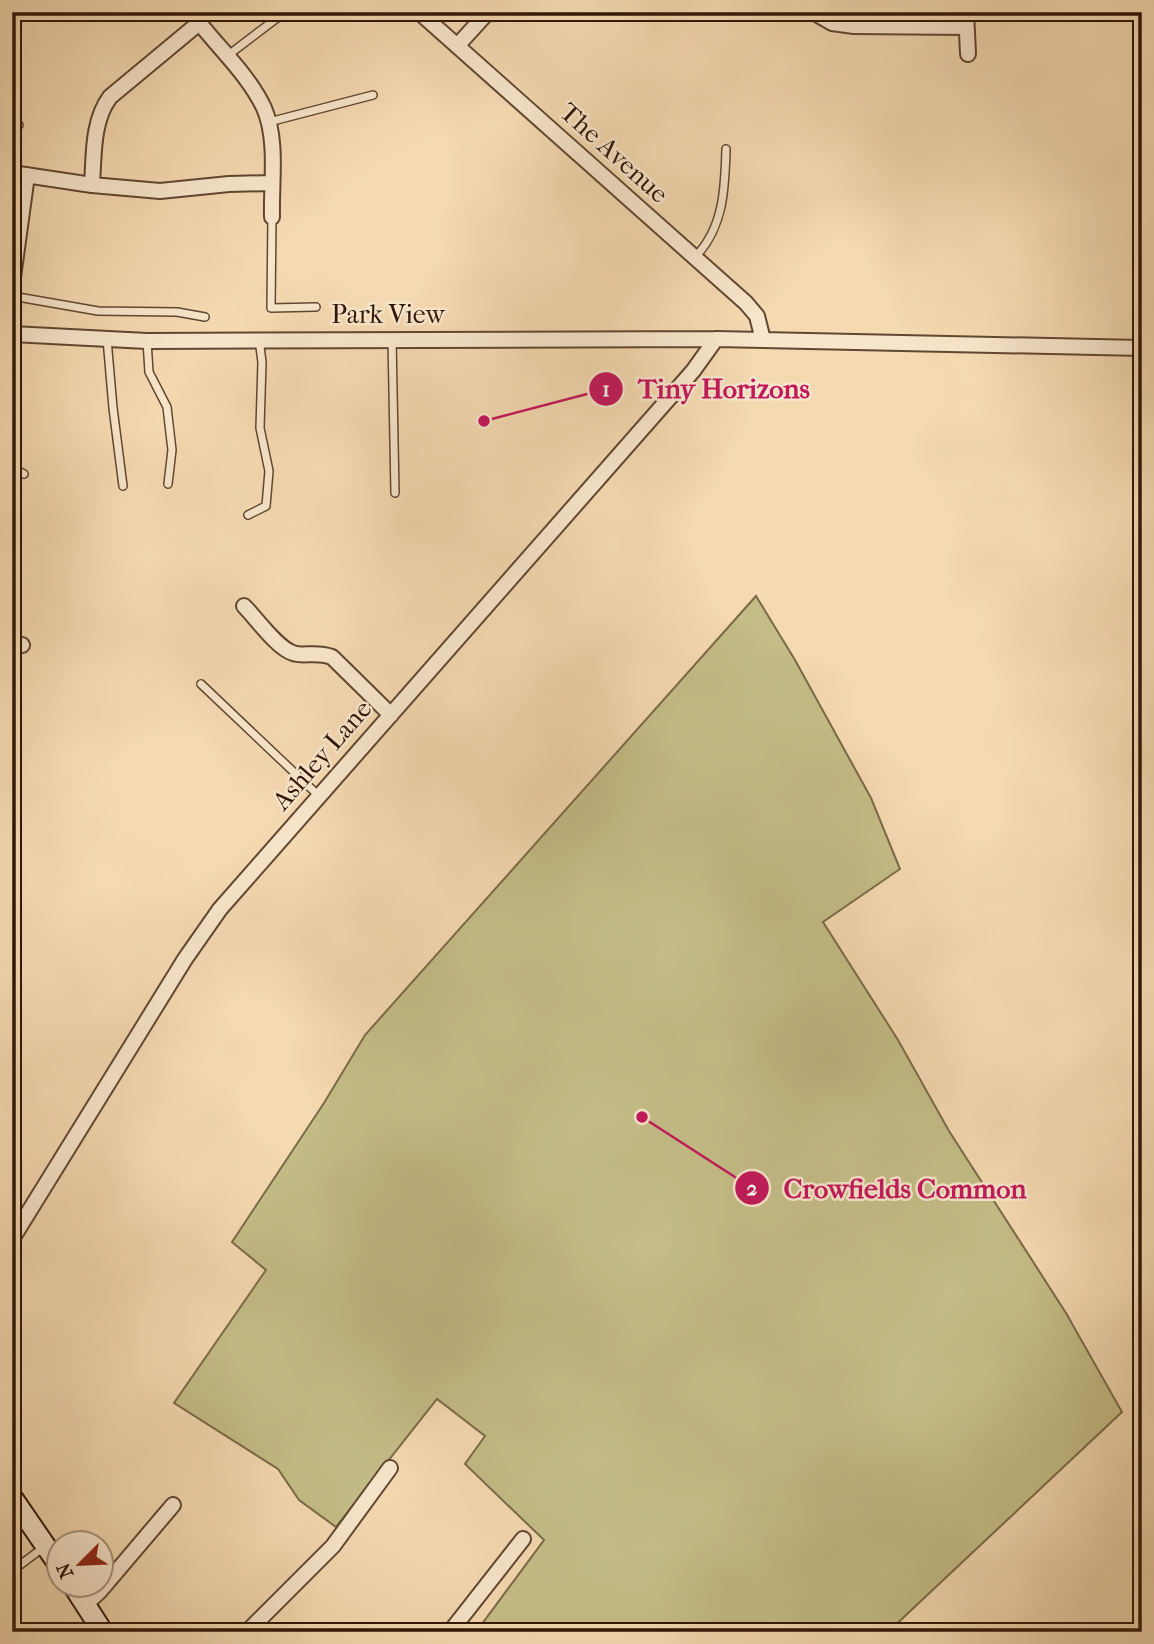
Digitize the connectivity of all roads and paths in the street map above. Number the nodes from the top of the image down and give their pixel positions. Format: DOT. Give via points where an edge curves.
graph roads {
  1 [pos="285,12"];
  2 [pos="419,12"];
  3 [pos="488,12"];
  4 [pos="813,12"];
  5 [pos="195,18"];
  6 [pos="966,20"];
  7 [pos="457,46"];
  8 [pos="968,54"];
  9 [pos="227,57"];
  10 [pos="373,95"];
  11 [pos="268,123"];
  12 [pos="726,149"];
  13 [pos="12,173"];
  14 [pos="27,175"];
  15 [pos="271,183"];
  16 [pos="92,185"];
  17 [pos="272,217"];
  18 [pos="695,257"];
  19 [pos="12,285"];
  20 [pos="12,296"];
  21 [pos="316,307"];
  22 [pos="205,317"];
  23 [pos="13,337"];
  24 [pos="392,338"];
  25 [pos="107,339"];
  26 [pos="259,339"];
  27 [pos="716,339"];
  28 [pos="763,340"];
  29 [pos="147,341"];
  30 [pos="1142,348"];
  31 [pos="12,462"];
  32 [pos="24,474"];
  33 [pos="168,484"];
  34 [pos="123,486"];
  35 [pos="395,493"];
  36 [pos="248,515"];
  37 [pos="244,606"];
  38 [pos="201,684"];
  39 [pos="391,715"];
  40 [pos="319,796"];
  41 [pos="12,1239"];
  42 [pos="390,1468"];
  43 [pos="12,1497"];
  44 [pos="173,1505"];
  45 [pos="523,1539"];
  46 [pos="44,1546"];
  47 [pos="46,1549"];
  48 [pos="12,1571"];
  49 [pos="82,1598"];
  50 [pos="86,1604"];
  51 [pos="103,1632"];
  52 [pos="247,1632"];
  53 [pos="450,1632"];
  1 -- 9 [label="lane"];
  2 -- 7 [label="street, The Avenue"];
  3 -- 7 [label="street"];
  4 -- 6 [label="street" via="832,23 854,26"];
  5 -- 9 [label="street"];
  5 -- 16 [label="street" via="102,108"];
  6 -- 8 [label="street"];
  7 -- 18 [label="street, The Avenue"];
  9 -- 11 [label="street" via="254,91"];
  10 -- 11 [label="lane"];
  11 -- 15 [label="street"];
  12 -- 18 [label="lane" via="720,213 712,235"];
  13 -- 14 [label="street"];
  14 -- 16 [label="street"];
  14 -- 19 [label="street"];
  15 -- 16 [label="street" via="160,191"];
  15 -- 17 [label="street"];
  17 -- 21 [label="lane" via="271,308"];
  18 -- 28 [label="street, The Avenue" via="757,316"];
  20 -- 22 [label="lane" via="98,311"];
  23 -- 25 [label="street, Park View"];
  24 -- 26 [label="street, Park View"];
  24 -- 27 [label="street, Park View"];
  24 -- 35 [label="lane"];
  25 -- 29 [label="street, Park View"];
  25 -- 34 [label="lane"];
  26 -- 29 [label="street, Park View"];
  26 -- 36 [label="lane" via="260,428 269,471 266,506"];
  27 -- 28 [label="street, Park View"];
  27 -- 39 [label="street, Ashley Lane" via="693,371"];
  28 -- 30 [label="street, Park View"];
  29 -- 33 [label="lane" via="149,372 167,407 172,450"];
  31 -- 32 [label="lane"];
  37 -- 39 [label="street" via="293,654 332,657"];
  38 -- 40 [label="lane"];
  39 -- 40 [label="street, Ashley Lane"];
  40 -- 41 [label="street, Ashley Lane" via="204,930"];
  42 -- 52 [label="street" via="333,1546"];
  43 -- 46 [label="street"];
  44 -- 50 [label="street"];
  45 -- 53 [label="street"];
  46 -- 47 [label="street"];
  46 -- 48 [label="lane"];
  49 -- 50 [label="street"];
  50 -- 51 [label="street"];
}
